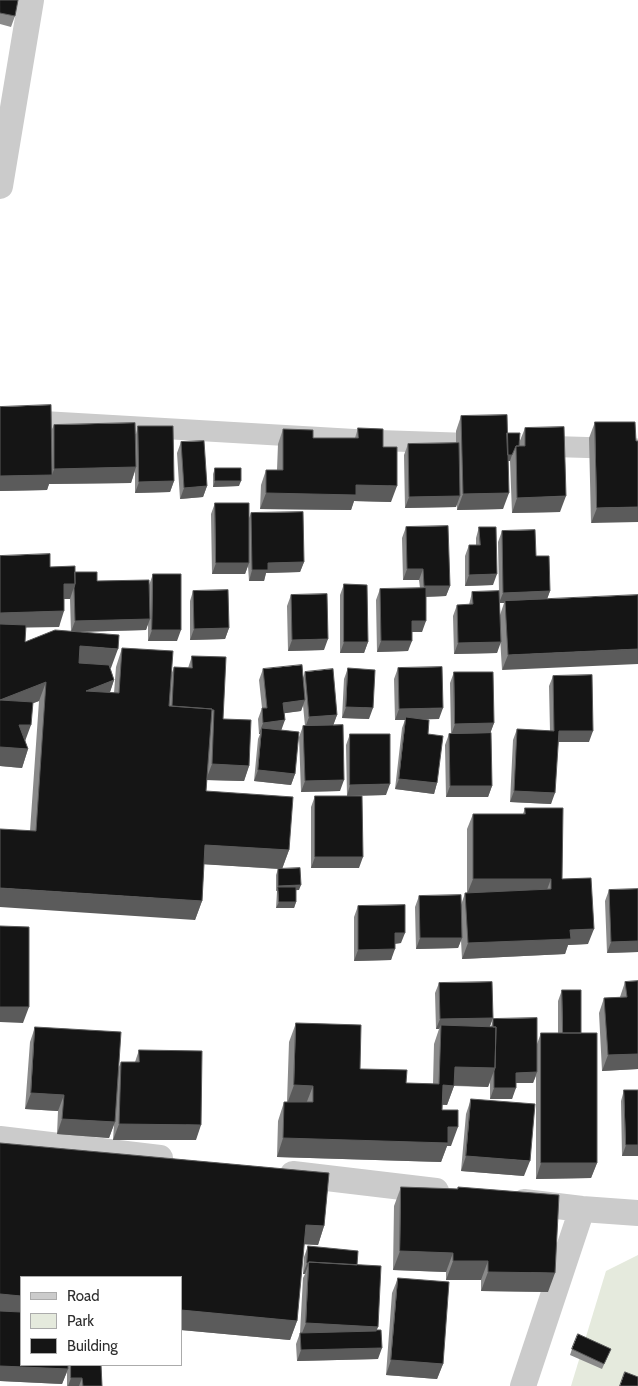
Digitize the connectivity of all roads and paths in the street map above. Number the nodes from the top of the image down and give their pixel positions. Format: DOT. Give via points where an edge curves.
graph roads {
  1 [pos="31,0"];
  2 [pos="0,186"];
  3 [pos="0,419"];
  4 [pos="638,449"];
  5 [pos="0,1139"];
  6 [pos="187,1162"];
  7 [pos="266,1171"];
  8 [pos="464,1194"];
  9 [pos="503,1199"];
  10 [pos="582,1209"];
  11 [pos="638,1212"];
  12 [pos="523,1386"];
  1 -- 2 [label="street"];
  3 -- 4 [label="street" via="363,440"];
  5 -- 6 [label="street"];
  7 -- 8 [label="street"];
  9 -- 10 [label="street"];
  10 -- 11 [label="street"];
  10 -- 12 [label="street"];
}
